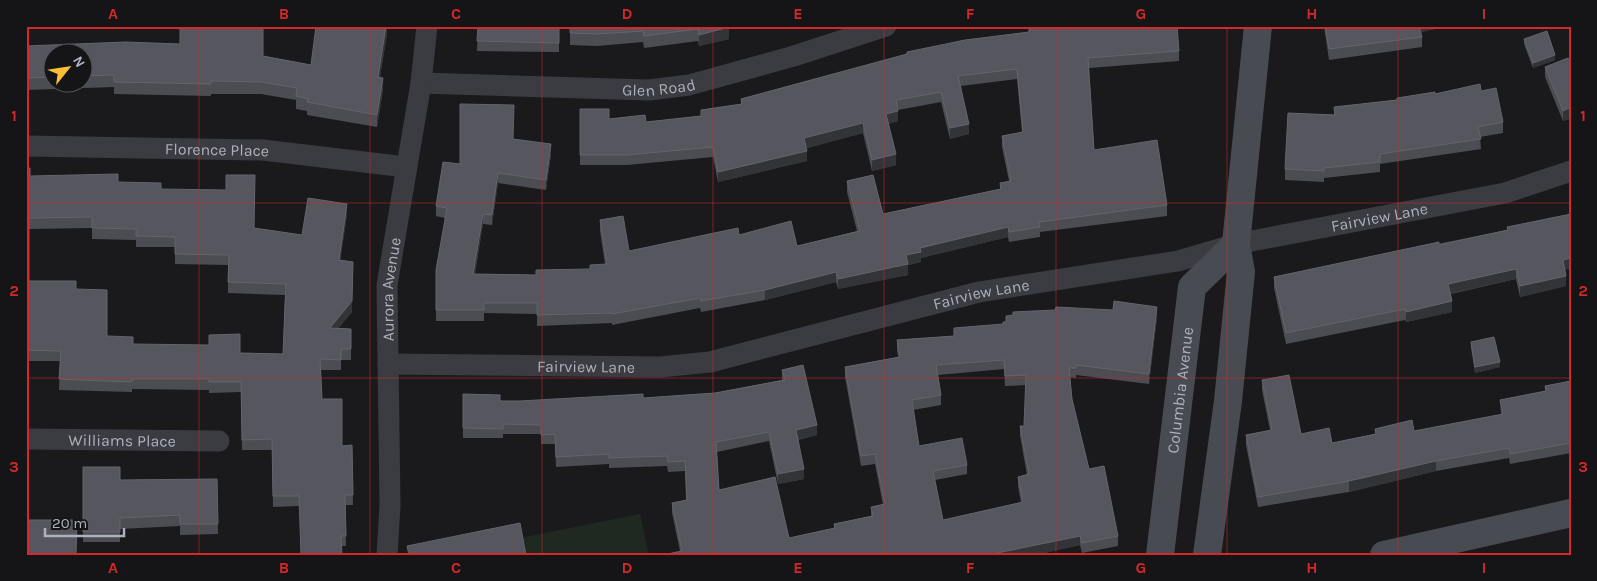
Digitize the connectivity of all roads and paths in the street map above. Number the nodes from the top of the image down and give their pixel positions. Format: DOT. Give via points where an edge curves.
graph roads {
  1 [pos="428,26"];
  2 [pos="886,26"];
  3 [pos="1258,26"];
  4 [pos="421,83"];
  5 [pos="26,146"];
  6 [pos="406,167"];
  7 [pos="1571,171"];
  8 [pos="1236,244"];
  9 [pos="388,364"];
  10 [pos="26,439"];
  11 [pos="219,441"];
  12 [pos="1571,513"];
  13 [pos="387,555"];
  14 [pos="1160,555"];
  15 [pos="1207,555"];
  16 [pos="1384,555"];
  1 -- 4 [label="street, Aurora Avenue"];
  2 -- 4 [label="street, Glen Road" via="794,56 689,84 649,90"];
  3 -- 8 [label="street"];
  4 -- 6 [label="street, Aurora Avenue"];
  5 -- 6 [label="street, Florence Place" via="263,150"];
  6 -- 9 [label="street, Aurora Avenue" via="387,284"];
  7 -- 8 [label="street, Fairview Lane" via="1505,193"];
  8 -- 9 [label="street, Fairview Lane" via="1134,270 979,292 710,362 660,367"];
  8 -- 14 [label="street, Columbia Avenue" via="1192,287"];
  8 -- 15 [label="street" via="1241,272"];
  9 -- 13 [label="street, Aurora Avenue" via="390,506"];
  10 -- 11 [label="street, Williams Place"];
  12 -- 16 [label="street"];
}
